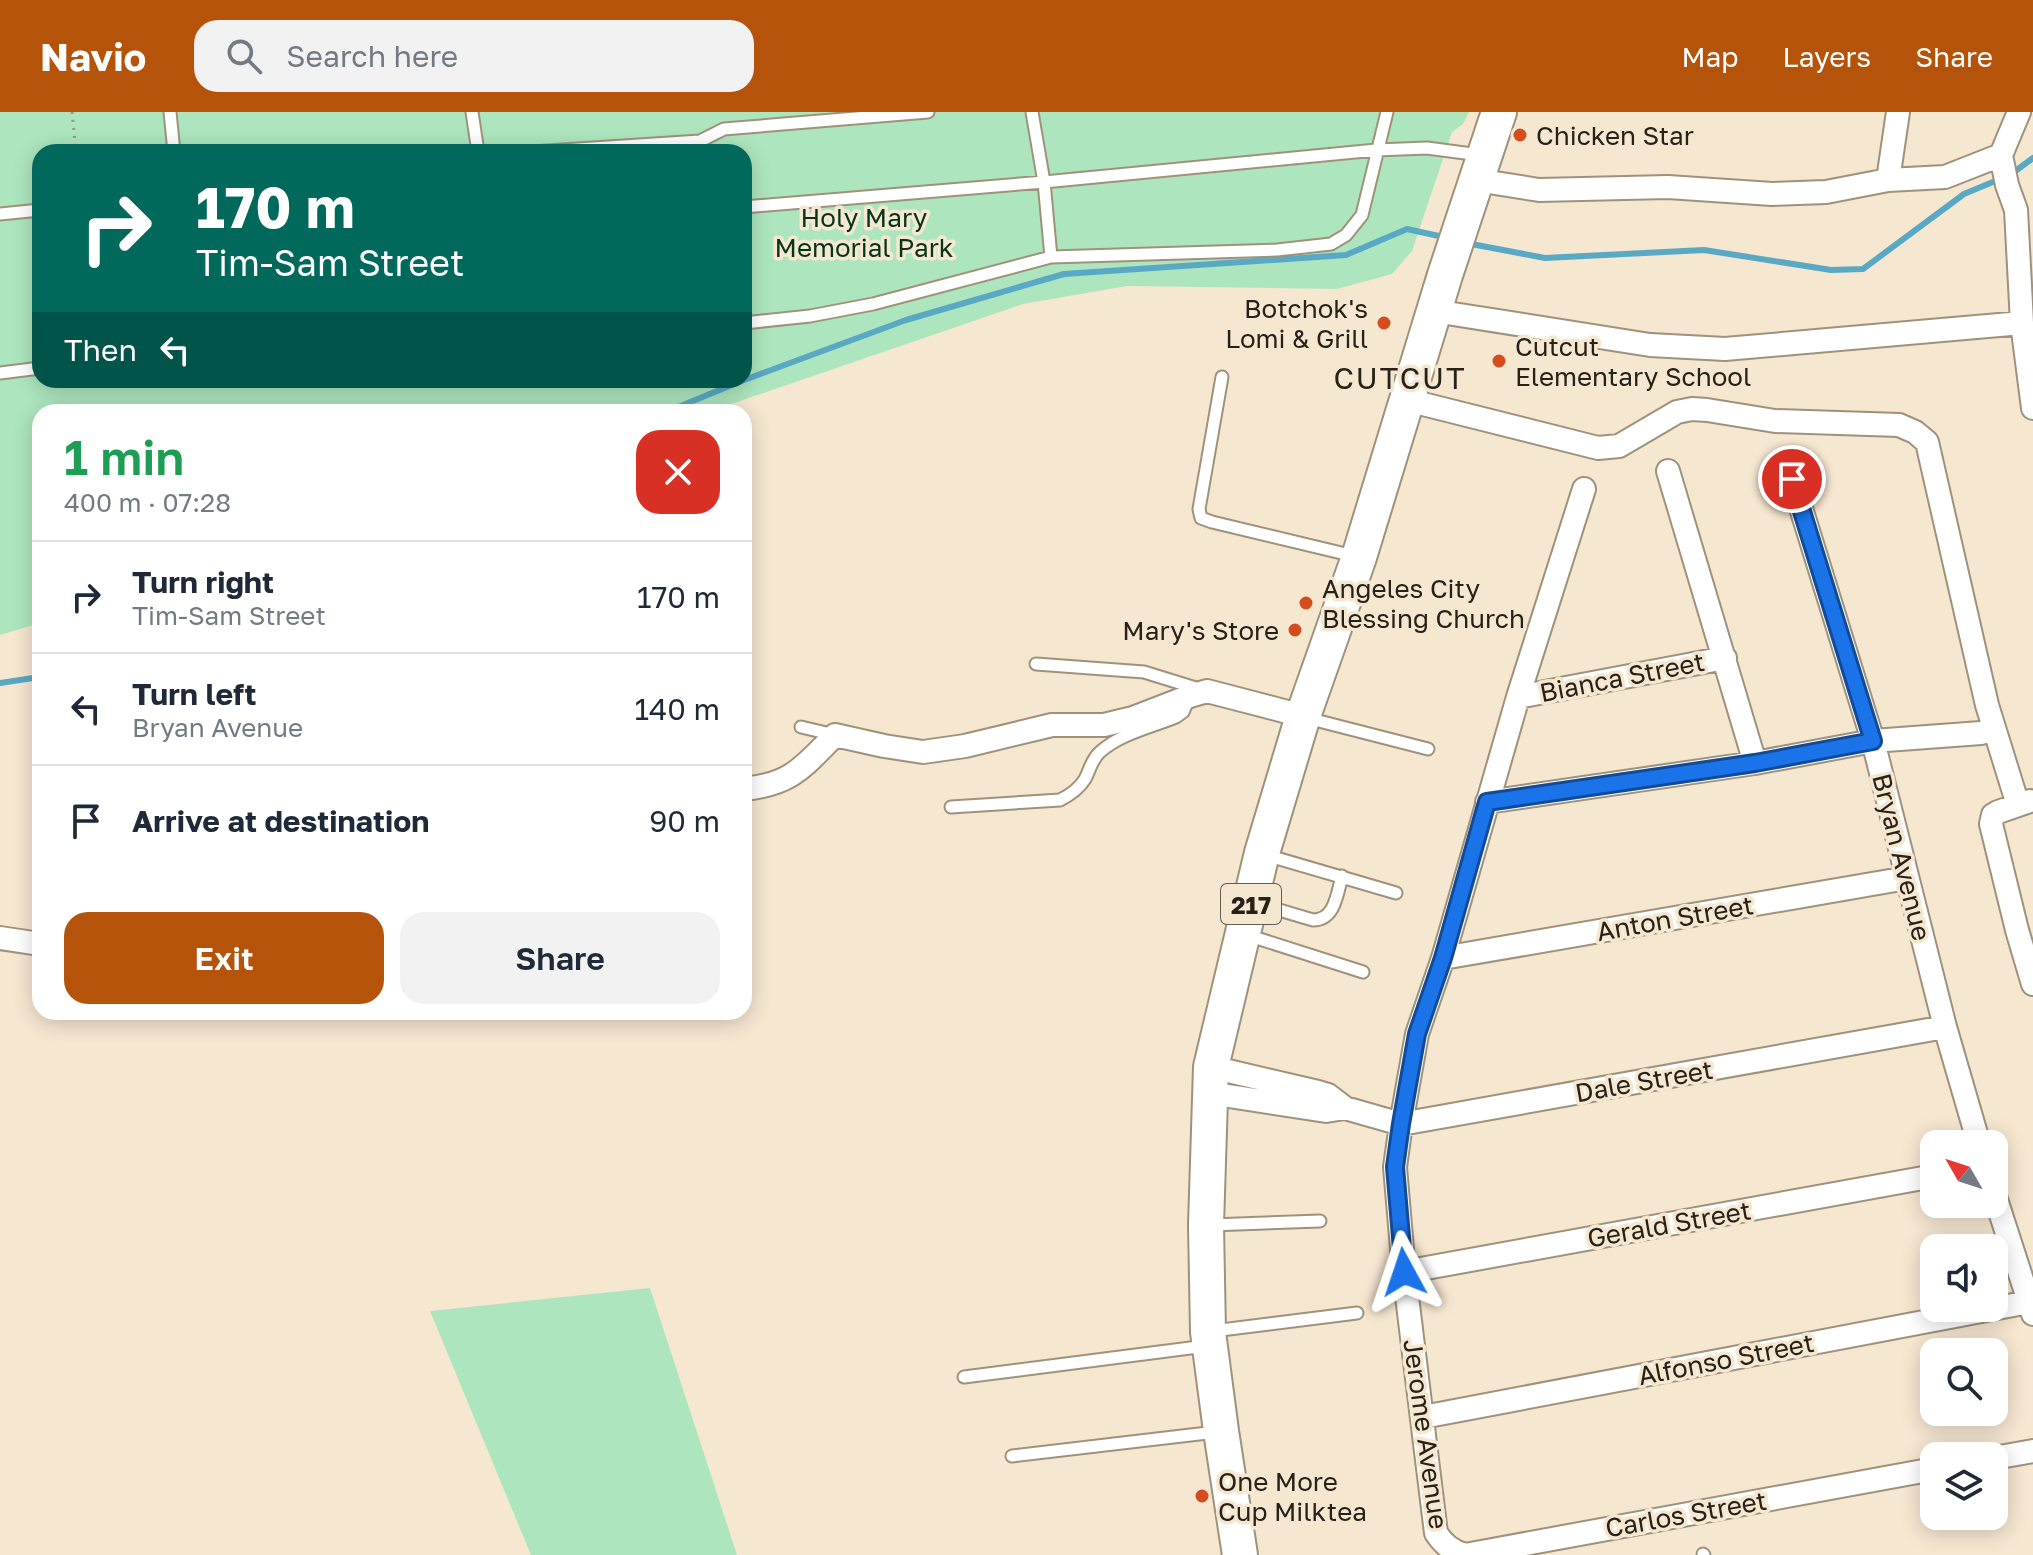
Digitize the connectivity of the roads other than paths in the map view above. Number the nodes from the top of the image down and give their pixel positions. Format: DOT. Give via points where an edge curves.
graph roads {
  1 [pos="170,112"];
  2 [pos="472,112"];
  3 [pos="928,112"];
  4 [pos="1032,112"];
  5 [pos="1387,112"];
  6 [pos="1499,112"];
  7 [pos="1898,112"];
  8 [pos="2019,112"];
  9 [pos="173,144"];
  10 [pos="477,144"];
  11 [pos="654,144"];
  12 [pos="1376,150"];
  13 [pos="1480,168"];
  14 [pos="2004,168"];
  15 [pos="1888,180"];
  16 [pos="1044,182"];
  17 [pos="752,206"];
  18 [pos="2024,210"];
  19 [pos="32,211"];
  20 [pos="0,214"];
  21 [pos="1051,257"];
  22 [pos="1434,311"];
  23 [pos="752,322"];
  24 [pos="2022,323"];
  25 [pos="32,369"];
  26 [pos="0,373"];
  27 [pos="1222,377"];
  28 [pos="1407,400"];
  29 [pos="2033,408"];
  30 [pos="1668,471"];
  31 [pos="1792,479"];
  32 [pos="1584,489"];
  33 [pos="1359,557"];
  34 [pos="1725,658"];
  35 [pos="1036,664"];
  36 [pos="1198,693"];
  37 [pos="1518,697"];
  38 [pos="1303,716"];
  39 [pos="801,727"];
  40 [pos="1981,733"];
  41 [pos="835,735"];
  42 [pos="1873,741"];
  43 [pos="1428,749"];
  44 [pos="1755,763"];
  45 [pos="752,788"];
  46 [pos="1487,802"];
  47 [pos="2026,802"];
  48 [pos="951,807"];
  49 [pos="1262,853"];
  50 [pos="1342,876"];
  51 [pos="1907,878"];
  52 [pos="1396,893"];
  53 [pos="1247,918"];
  54 [pos="0,938"];
  55 [pos="32,943"];
  56 [pos="1443,958"];
  57 [pos="1363,972"];
  58 [pos="2033,984"];
  59 [pos="1945,1027"];
  60 [pos="1210,1080"];
  61 [pos="1401,1124"];
  62 [pos="1975,1130"];
  63 [pos="1920,1179"];
  64 [pos="2002,1218"];
  65 [pos="1320,1221"];
  66 [pos="1206,1225"];
  67 [pos="1404,1272"];
  68 [pos="2031,1308"];
  69 [pos="1357,1313"];
  70 [pos="1210,1339"];
  71 [pos="964,1377"];
  72 [pos="1423,1417"];
  73 [pos="1221,1431"];
  74 [pos="2033,1451"];
  75 [pos="2008,1455"];
  76 [pos="1012,1456"];
  77 [pos="1920,1472"];
  78 [pos="1442,1542"];
  79 [pos="1240,1555"];
  1 -- 9 [label="lane"];
  2 -- 10 [label="lane"];
  3 -- 11 [label="lane" via="724,129 700,141"];
  4 -- 16 [label="lane"];
  5 -- 12 [label="lane"];
  6 -- 13 [label="main road, 217"];
  7 -- 15 [label="street"];
  8 -- 14 [label="street"];
  12 -- 13 [label="lane" via="1427,148"];
  12 -- 16 [label="lane"];
  12 -- 21 [label="lane" via="1362,215 1331,244"];
  13 -- 15 [label="street" via="1539,190 1668,187 1772,194 1826,192"];
  13 -- 22 [label="main road, 217"];
  14 -- 15 [label="street"];
  14 -- 18 [label="street"];
  16 -- 17 [label="lane"];
  16 -- 21 [label="lane"];
  18 -- 24 [label="street"];
  19 -- 20 [label="lane"];
  21 -- 23 [label="lane" via="873,304"];
  22 -- 24 [label="street" via="1650,345 1725,349"];
  22 -- 28 [label="main road, 217"];
  24 -- 29 [label="street"];
  25 -- 26 [label="lane"];
  27 -- 33 [label="lane" via="1201,518"];
  28 -- 33 [label="main road, 217"];
  28 -- 47 [label="street" via="1598,448 1619,446 1677,412 1692,409 1775,421 1899,425 1915,432 1927,442 1987,705"];
  30 -- 34 [label="street"];
  31 -- 42 [label="street, Bryan Avenue"];
  32 -- 37 [label="street, Jerome Avenue"];
  33 -- 38 [label="main road, 217"];
  34 -- 37 [label="street, Bianca Street"];
  34 -- 44 [label="street"];
  35 -- 36 [label="lane" via="1144,672"];
  36 -- 38 [label="street"];
  36 -- 41 [label="street" via="1104,725 1052,725 923,752"];
  36 -- 48 [label="lane" via="1176,717 1099,752 1074,793 1060,800"];
  37 -- 46 [label="street, Jerome Avenue"];
  38 -- 43 [label="lane"];
  38 -- 49 [label="main road, 217"];
  39 -- 41 [label="lane"];
  40 -- 42 [label="street"];
  41 -- 45 [label="street" via="784,781"];
  42 -- 44 [label="street"];
  42 -- 51 [label="street, Bryan Avenue"];
  44 -- 46 [label="street"];
  46 -- 56 [label="street, Jerome Avenue"];
  47 -- 58 [label="street" via="1993,815 1991,824"];
  49 -- 50 [label="lane"];
  49 -- 53 [label="main road, 217"];
  50 -- 52 [label="lane"];
  50 -- 53 [label="lane" via="1331,910 1320,920"];
  51 -- 56 [label="street, Anton Street"];
  51 -- 59 [label="street, Bryan Avenue"];
  53 -- 57 [label="lane"];
  53 -- 60 [label="main road, 217"];
  54 -- 55 [label="street"];
  56 -- 61 [label="street, Jerome Avenue" via="1417,1034"];
  59 -- 61 [label="street, Dale Street"];
  59 -- 62 [label="street, Bryan Avenue"];
  60 -- 61 [label="street, Dale Street" via="1326,1111 1345,1108"];
  60 -- 66 [label="main road, 217"];
  61 -- 67 [label="street, Jerome Avenue" via="1395,1167"];
  63 -- 67 [label="street, Gerald Street"];
  64 -- 68 [label="street"];
  65 -- 66 [label="lane"];
  66 -- 70 [label="main road, 217"];
  67 -- 72 [label="street, Jerome Avenue"];
  68 -- 72 [label="street, Alfonso Street"];
  69 -- 70 [label="lane"];
  70 -- 71 [label="lane"];
  70 -- 73 [label="main road, 217"];
  72 -- 78 [label="street, Jerome Avenue" via="1434,1522"];
  73 -- 76 [label="lane"];
  73 -- 79 [label="main road, 217"];
  74 -- 75 [label="street"];
  77 -- 78 [label="street, Carlos Street" via="1465,1555"];
}
